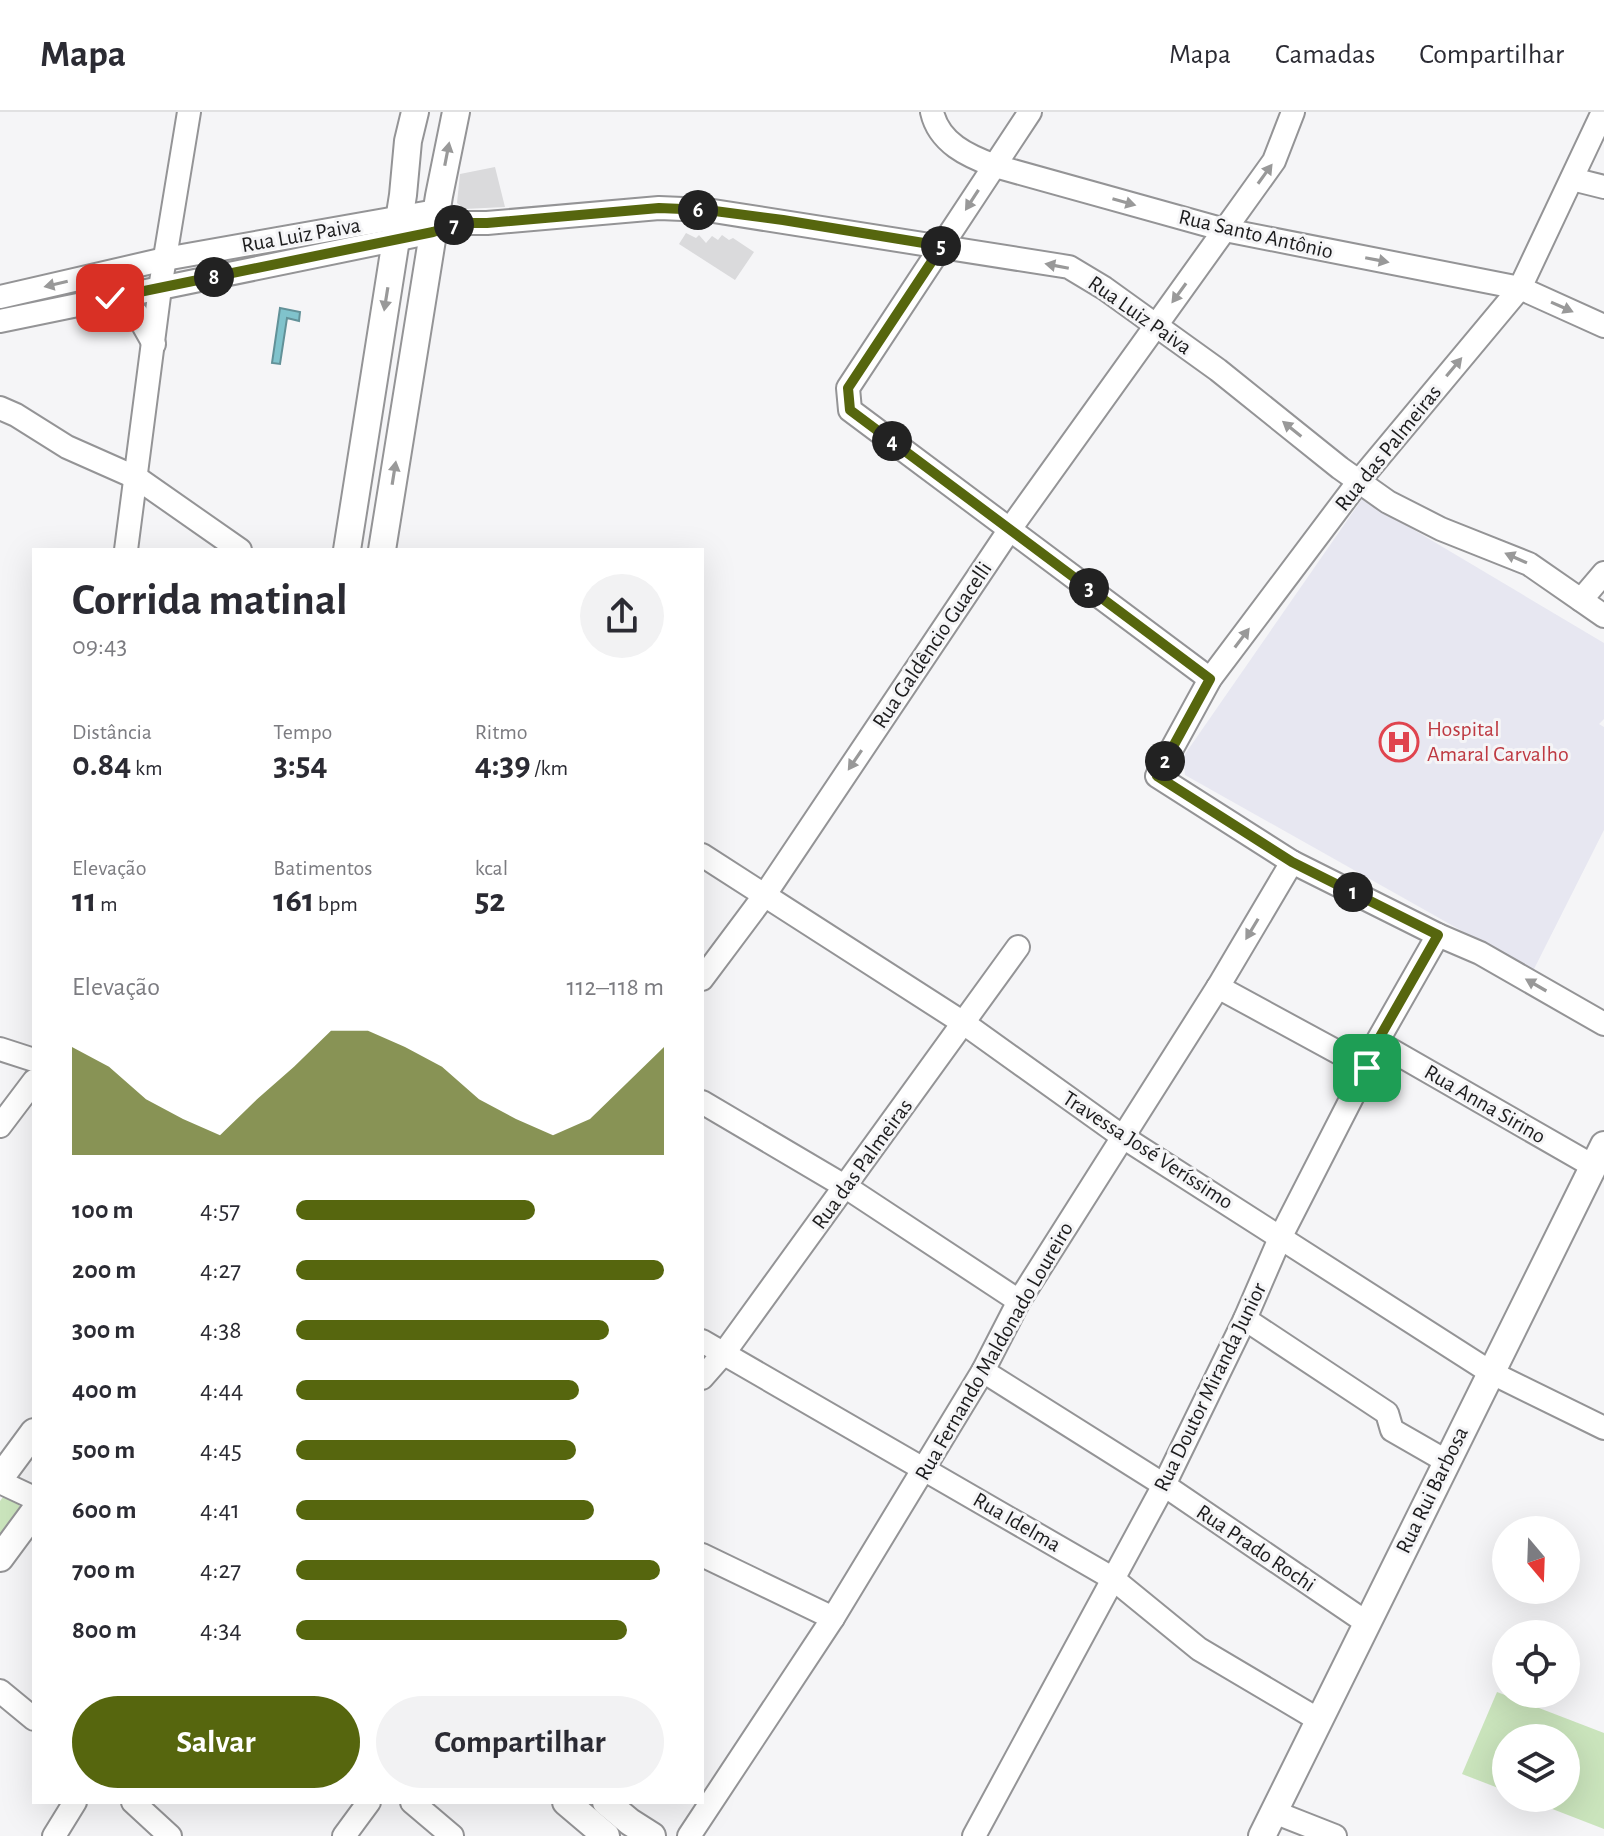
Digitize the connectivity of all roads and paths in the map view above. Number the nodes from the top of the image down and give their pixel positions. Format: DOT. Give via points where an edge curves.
graph roads {
  1 [pos="189,112"];
  2 [pos="415,112"];
  3 [pos="456,112"];
  4 [pos="932,112"];
  5 [pos="1030,112"];
  6 [pos="1293,112"];
  7 [pos="1603,112"];
  8 [pos="995,166"];
  9 [pos="1572,179"];
  10 [pos="1604,187"];
  11 [pos="435,222"];
  12 [pos="398,229"];
  13 [pos="1225,230"];
  14 [pos="942,246"];
  15 [pos="165,259"];
  16 [pos="160,288"];
  17 [pos="1520,288"];
  18 [pos="0,297"];
  19 [pos="110,298"];
  20 [pos="0,321"];
  21 [pos="1156,325"];
  22 [pos="1604,326"];
  23 [pos="154,344"];
  24 [pos="0,408"];
  25 [pos="137,478"];
  26 [pos="1359,481"];
  27 [pos="1010,529"];
  28 [pos="126,548"];
  29 [pos="237,548"];
  30 [pos="347,548"];
  31 [pos="382,548"];
  32 [pos="1604,573"];
  33 [pos="1581,600"];
  34 [pos="1604,616"];
  35 [pos="1210,679"];
  36 [pos="704,856"];
  37 [pos="1292,862"];
  38 [pos="764,896"];
  39 [pos="1438,935"];
  40 [pos="1018,947"];
  41 [pos="704,976"];
  42 [pos="1218,987"];
  43 [pos="965,1024"];
  44 [pos="1604,1024"];
  45 [pos="1377,1042"];
  46 [pos="0,1049"];
  47 [pos="32,1059"];
  48 [pos="1367,1068"];
  49 [pos="32,1084"];
  50 [pos="704,1103"];
  51 [pos="0,1126"];
  52 [pos="1123,1137"];
  53 [pos="1599,1155"];
  54 [pos="846,1187"];
  55 [pos="1281,1236"];
  56 [pos="1019,1301"];
  57 [pos="1245,1319"];
  58 [pos="704,1342"];
  59 [pos="724,1353"];
  60 [pos="983,1371"];
  61 [pos="1490,1372"];
  62 [pos="704,1376"];
  63 [pos="1604,1428"];
  64 [pos="32,1435"];
  65 [pos="1446,1461"];
  66 [pos="925,1468"];
  67 [pos="0,1480"];
  68 [pos="1164,1485"];
  69 [pos="32,1497"];
  70 [pos="32,1515"];
  71 [pos="704,1556"];
  72 [pos="0,1558"];
  73 [pos="1112,1578"];
  74 [pos="833,1618"];
  75 [pos="1367,1623"];
  76 [pos="0,1691"];
  77 [pos="32,1717"];
  78 [pos="1319,1720"];
  79 [pos="74,1804"];
  80 [pos="135,1804"];
  81 [pos="368,1804"];
  82 [pos="414,1804"];
  83 [pos="568,1804"];
  84 [pos="608,1804"];
  85 [pos="1268,1824"];
  86 [pos="54,1836"];
  87 [pos="170,1836"];
  88 [pos="344,1836"];
  89 [pos="452,1836"];
  90 [pos="606,1836"];
  91 [pos="652,1836"];
  92 [pos="689,1836"];
  93 [pos="974,1836"];
  94 [pos="1335,1836"];
  1 -- 15 [label="street"];
  2 -- 12 [label="main road"];
  11 -- 3 [label="main road, one-way"];
  4 -- 8 [label="street, Rua Santo Antônio" via="946,139 968,156"];
  5 -- 8 [label="street"];
  13 -- 6 [label="street, Rua Galdêncio Guacelli, one-way" via="1274,161"];
  7 -- 9 [label="street, Rua das Palmeiras"];
  8 -- 13 [label="street, Rua Santo Antônio, one-way"];
  8 -- 14 [label="street, one-way"];
  9 -- 10 [label="street"];
  9 -- 17 [label="street, Rua das Palmeiras"];
  11 -- 12 [label="street, Rua Luiz Paiva"];
  11 -- 14 [label="street, Rua Luiz Paiva" via="487,223 659,208 707,210"];
  31 -- 11 [label="main road, one-way"];
  12 -- 15 [label="street, Rua Luiz Paiva"];
  12 -- 16 [label="street, Rua Luiz Paiva"];
  12 -- 30 [label="main road, one-way"];
  13 -- 17 [label="street, Rua Santo Antônio, one-way"];
  13 -- 21 [label="street, Rua Galdêncio Guacelli, one-way"];
  21 -- 14 [label="street, Rua Luiz Paiva, one-way" via="1069,267"];
  14 -- 27 [label="street" via="848,388 850,410"];
  15 -- 16 [label="street"];
  15 -- 18 [label="street, Rua Luiz Paiva, one-way"];
  16 -- 19 [label="street, Rua Luiz Paiva"];
  16 -- 23 [label="street"];
  17 -- 22 [label="street, Rua Santo Antônio, one-way"];
  26 -- 17 [label="street, Rua das Palmeiras, one-way"];
  19 -- 20 [label="street, Rua Luiz Paiva"];
  19 -- 23 [label="street" via="137,314"];
  26 -- 21 [label="street, Rua Luiz Paiva, one-way"];
  21 -- 27 [label="street, Rua Galdêncio Guacelli"];
  23 -- 25 [label="street"];
  24 -- 25 [label="street" via="67,447"];
  25 -- 28 [label="street"];
  25 -- 29 [label="street"];
  33 -- 26 [label="street, Rua Luiz Paiva, one-way" via="1529,564 1441,529"];
  35 -- 26 [label="street, Rua das Palmeiras, one-way"];
  27 -- 35 [label="street"];
  27 -- 38 [label="street, Rua Galdêncio Guacelli, one-way"];
  32 -- 33 [label="street"];
  33 -- 34 [label="street, Rua Luiz Paiva"];
  35 -- 37 [label="street, Rua das Palmeiras" via="1157,776"];
  36 -- 38 [label="street, Travessa José Veríssimo"];
  37 -- 39 [label="street"];
  37 -- 42 [label="street, Rua Fernando Maldonado Loureiro, one-way"];
  38 -- 41 [label="street, Rua Galdêncio Guacelli"];
  38 -- 43 [label="street, Travessa José Veríssimo"];
  44 -- 39 [label="street, one-way"];
  39 -- 45 [label="street, Rua Doutor Miranda Junior"];
  40 -- 43 [label="street, Rua das Palmeiras"];
  42 -- 48 [label="street"];
  42 -- 52 [label="street, Rua Fernando Maldonado Loureiro"];
  43 -- 52 [label="street, Travessa José Veríssimo"];
  43 -- 54 [label="street, Rua das Palmeiras"];
  45 -- 48 [label="street, Rua Doutor Miranda Junior"];
  45 -- 53 [label="street, Rua Anna Sirino"];
  46 -- 47 [label="street"];
  48 -- 55 [label="street, Rua Doutor Miranda Junior"];
  49 -- 51 [label="street"];
  50 -- 54 [label="street"];
  52 -- 55 [label="street, Travessa José Veríssimo"];
  52 -- 56 [label="street, Rua Fernando Maldonado Loureiro"];
  53 -- 61 [label="main road, Rua Rui Barbosa"];
  54 -- 56 [label="street"];
  54 -- 59 [label="street, Rua das Palmeiras"];
  55 -- 57 [label="street, Rua Doutor Miranda Junior"];
  55 -- 61 [label="street, Travessa José Veríssimo"];
  56 -- 60 [label="street, Rua Fernando Maldonado Loureiro"];
  57 -- 65 [label="street" via="1387,1413 1392,1430"];
  57 -- 68 [label="street, Rua Doutor Miranda Junior"];
  58 -- 59 [label="street, Rua Idelma"];
  59 -- 62 [label="street, Rua das Palmeiras"];
  59 -- 66 [label="street, Rua Idelma"];
  60 -- 66 [label="street, Rua Fernando Maldonado Loureiro"];
  60 -- 68 [label="street, Rua Prado Rochi"];
  61 -- 63 [label="street, Travessa José Veríssimo"];
  61 -- 65 [label="main road, Rua Rui Barbosa"];
  64 -- 67 [label="main road"];
  65 -- 75 [label="main road, Rua Rui Barbosa"];
  66 -- 73 [label="street, Rua Idelma"];
  66 -- 74 [label="street, Rua Fernando Maldonado Loureiro"];
  67 -- 69 [label="street"];
  68 -- 73 [label="street, Rua Doutor Miranda Junior"];
  68 -- 75 [label="street, Rua Prado Rochi"];
  70 -- 72 [label="main road"];
  71 -- 74 [label="street"];
  73 -- 78 [label="street, Rua Idelma" via="1199,1649"];
  73 -- 93 [label="street, Rua Doutor Miranda Junior"];
  74 -- 92 [label="street, Rua Fernando Maldonado Loureiro"];
  75 -- 78 [label="main road, Rua Rui Barbosa"];
  76 -- 77 [label="street"];
  78 -- 85 [label="main road, Rua Rui Barbosa"];
  79 -- 86 [label="street"];
  80 -- 87 [label="street"];
  81 -- 88 [label="street"];
  82 -- 89 [label="street"];
  83 -- 90 [label="main road"];
  84 -- 91 [label="main road"];
  85 -- 94 [label="street"];
}
